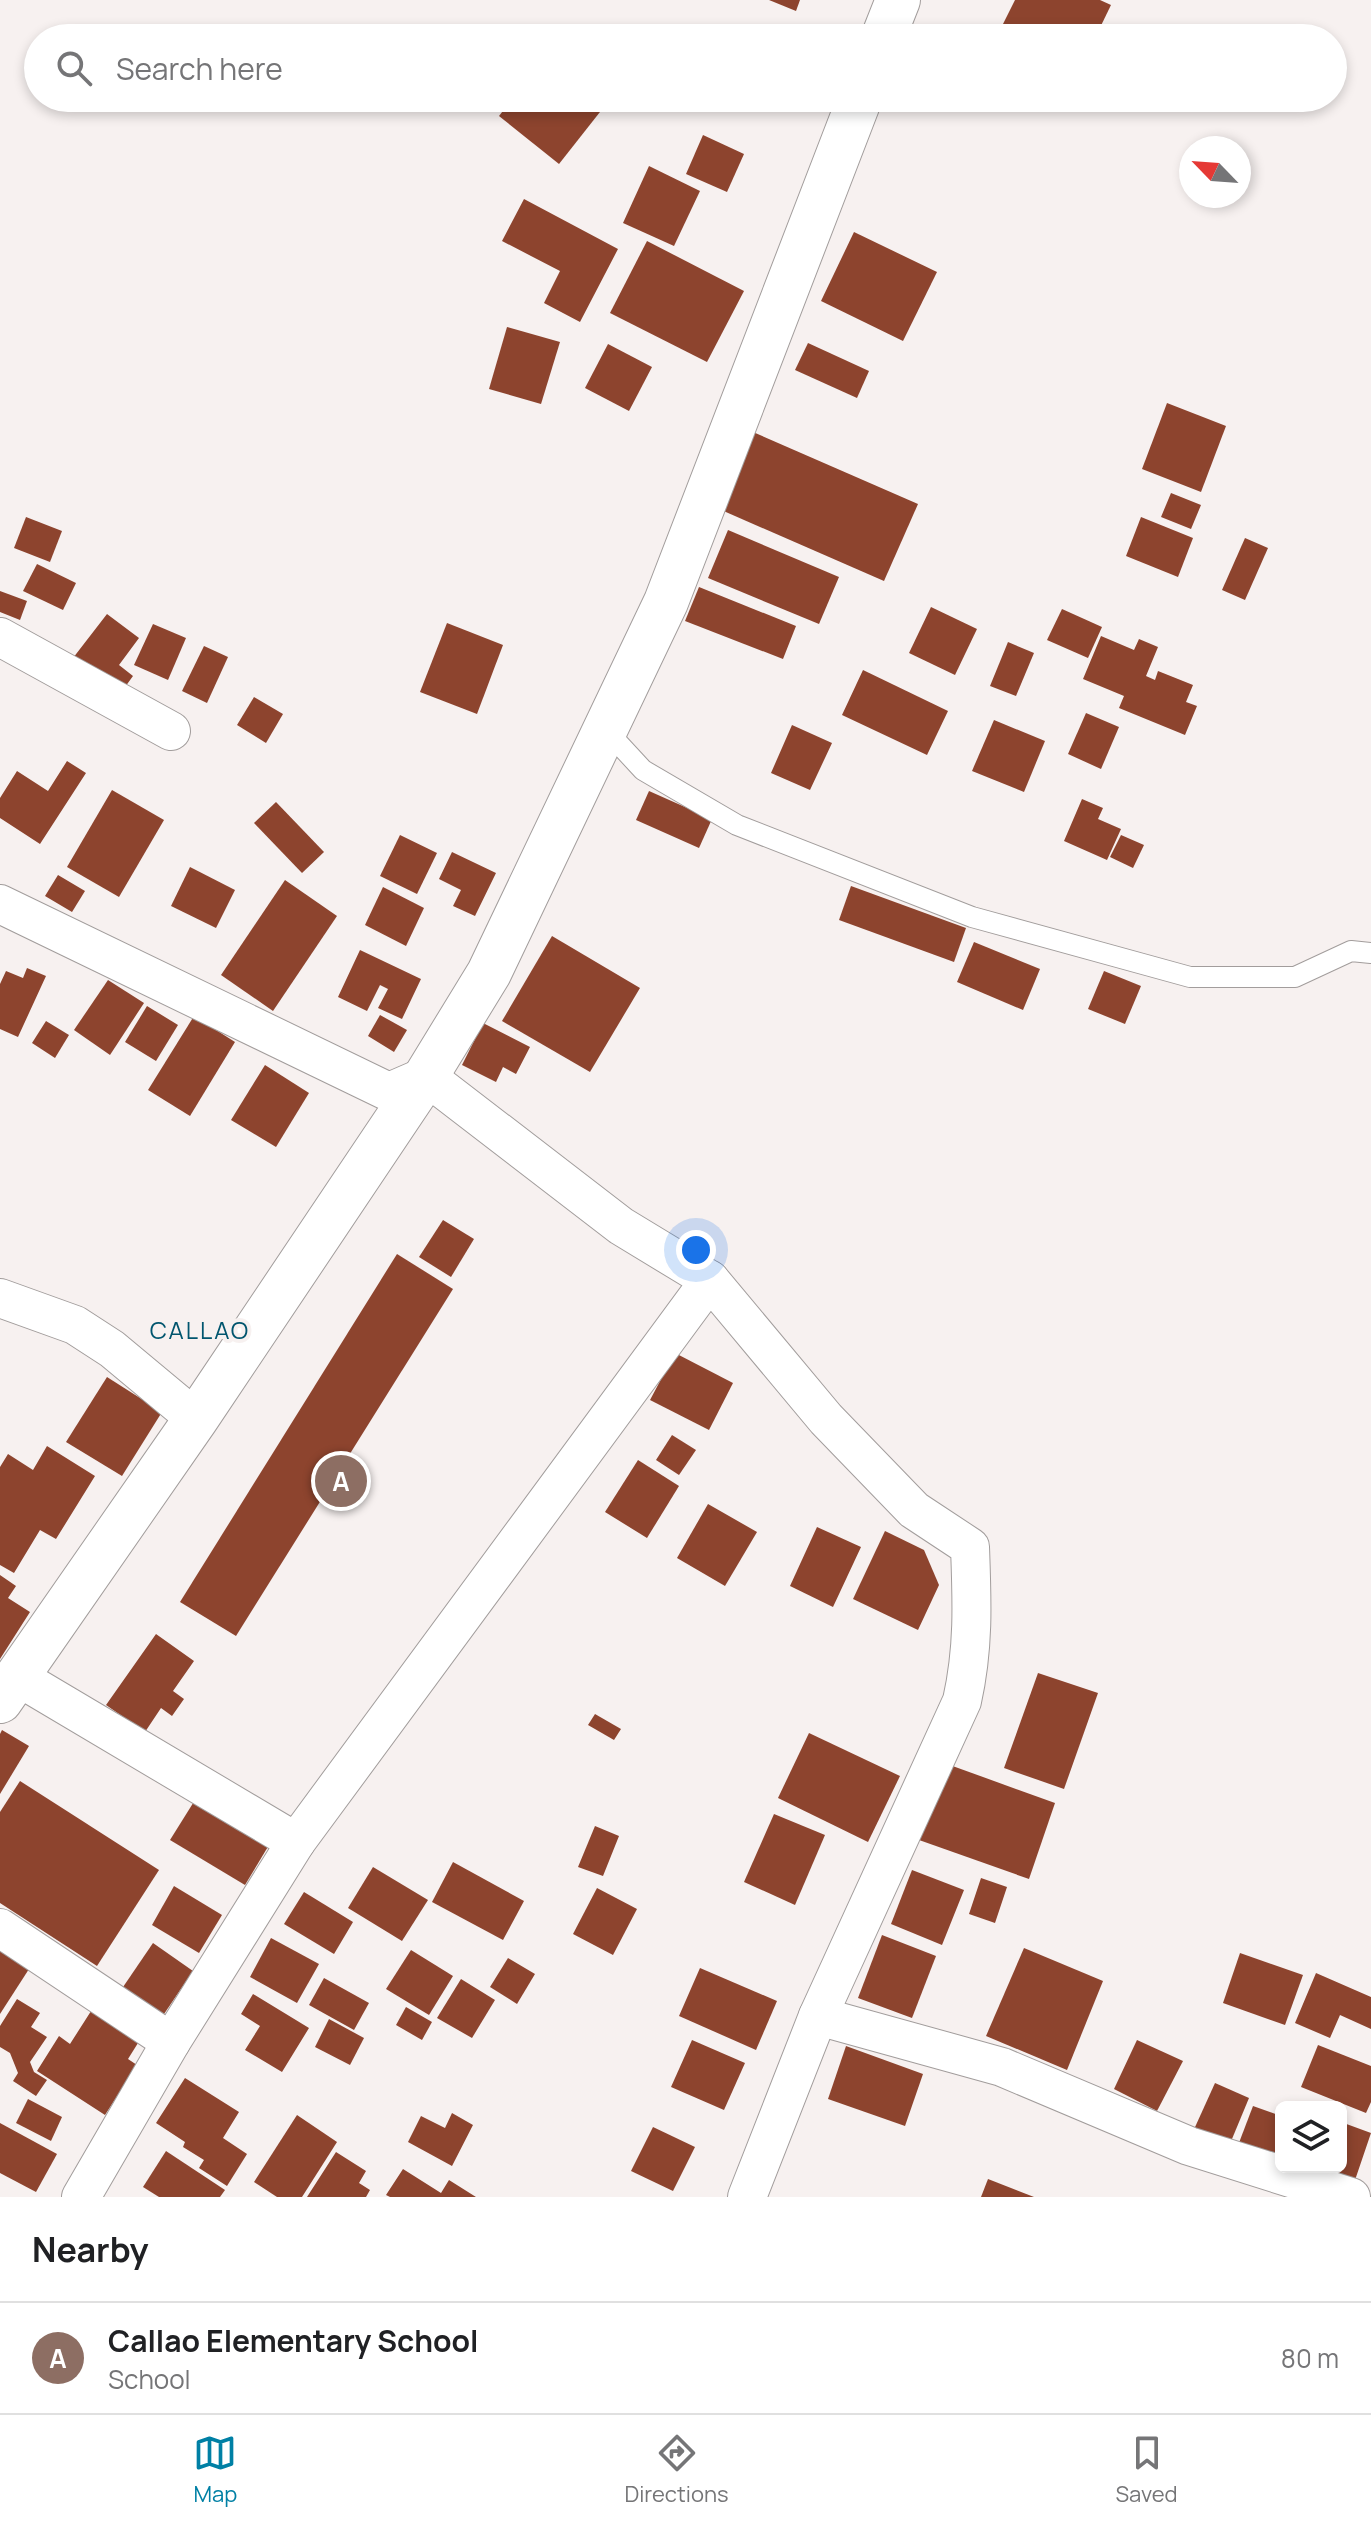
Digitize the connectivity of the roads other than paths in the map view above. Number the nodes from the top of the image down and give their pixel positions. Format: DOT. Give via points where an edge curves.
graph roads {
  1 [pos="898,0"];
  2 [pos="889,24"];
  3 [pos="855,112"];
  4 [pos="0,637"];
  5 [pos="606,730"];
  6 [pos="171,731"];
  7 [pos="0,904"];
  8 [pos="1371,953"];
  9 [pos="426,1076"];
  10 [pos="710,1280"];
  11 [pos="0,1298"];
  12 [pos="196,1419"];
  13 [pos="9,1689"];
  14 [pos="296,1842"];
  15 [pos="0,1928"];
  16 [pos="818,2016"];
  17 [pos="171,2042"];
  18 [pos="81,2197"];
  19 [pos="748,2197"];
  20 [pos="1351,2197"];
  1 -- 2 [label="street"];
  3 -- 5 [label="street" via="666,602"];
  4 -- 6 [label="street"];
  5 -- 8 [label="lane" via="643,770 737,825 972,917 1190,977 1295,977 1351,951"];
  5 -- 9 [label="street" via="489,973"];
  7 -- 9 [label="street" via="389,1092"];
  9 -- 10 [label="street" via="621,1226"];
  9 -- 12 [label="street"];
  10 -- 14 [label="street"];
  10 -- 16 [label="street" via="826,1419 914,1510 970,1547 973,1619 962,1701"];
  11 -- 12 [label="street" via="75,1325"];
  12 -- 13 [label="street"];
  13 -- 14 [label="street"];
  14 -- 17 [label="street"];
  15 -- 17 [label="street"];
  16 -- 19 [label="street"];
  16 -- 20 [label="street" via="1002,2067 1189,2146"];
  17 -- 18 [label="street"];
}
